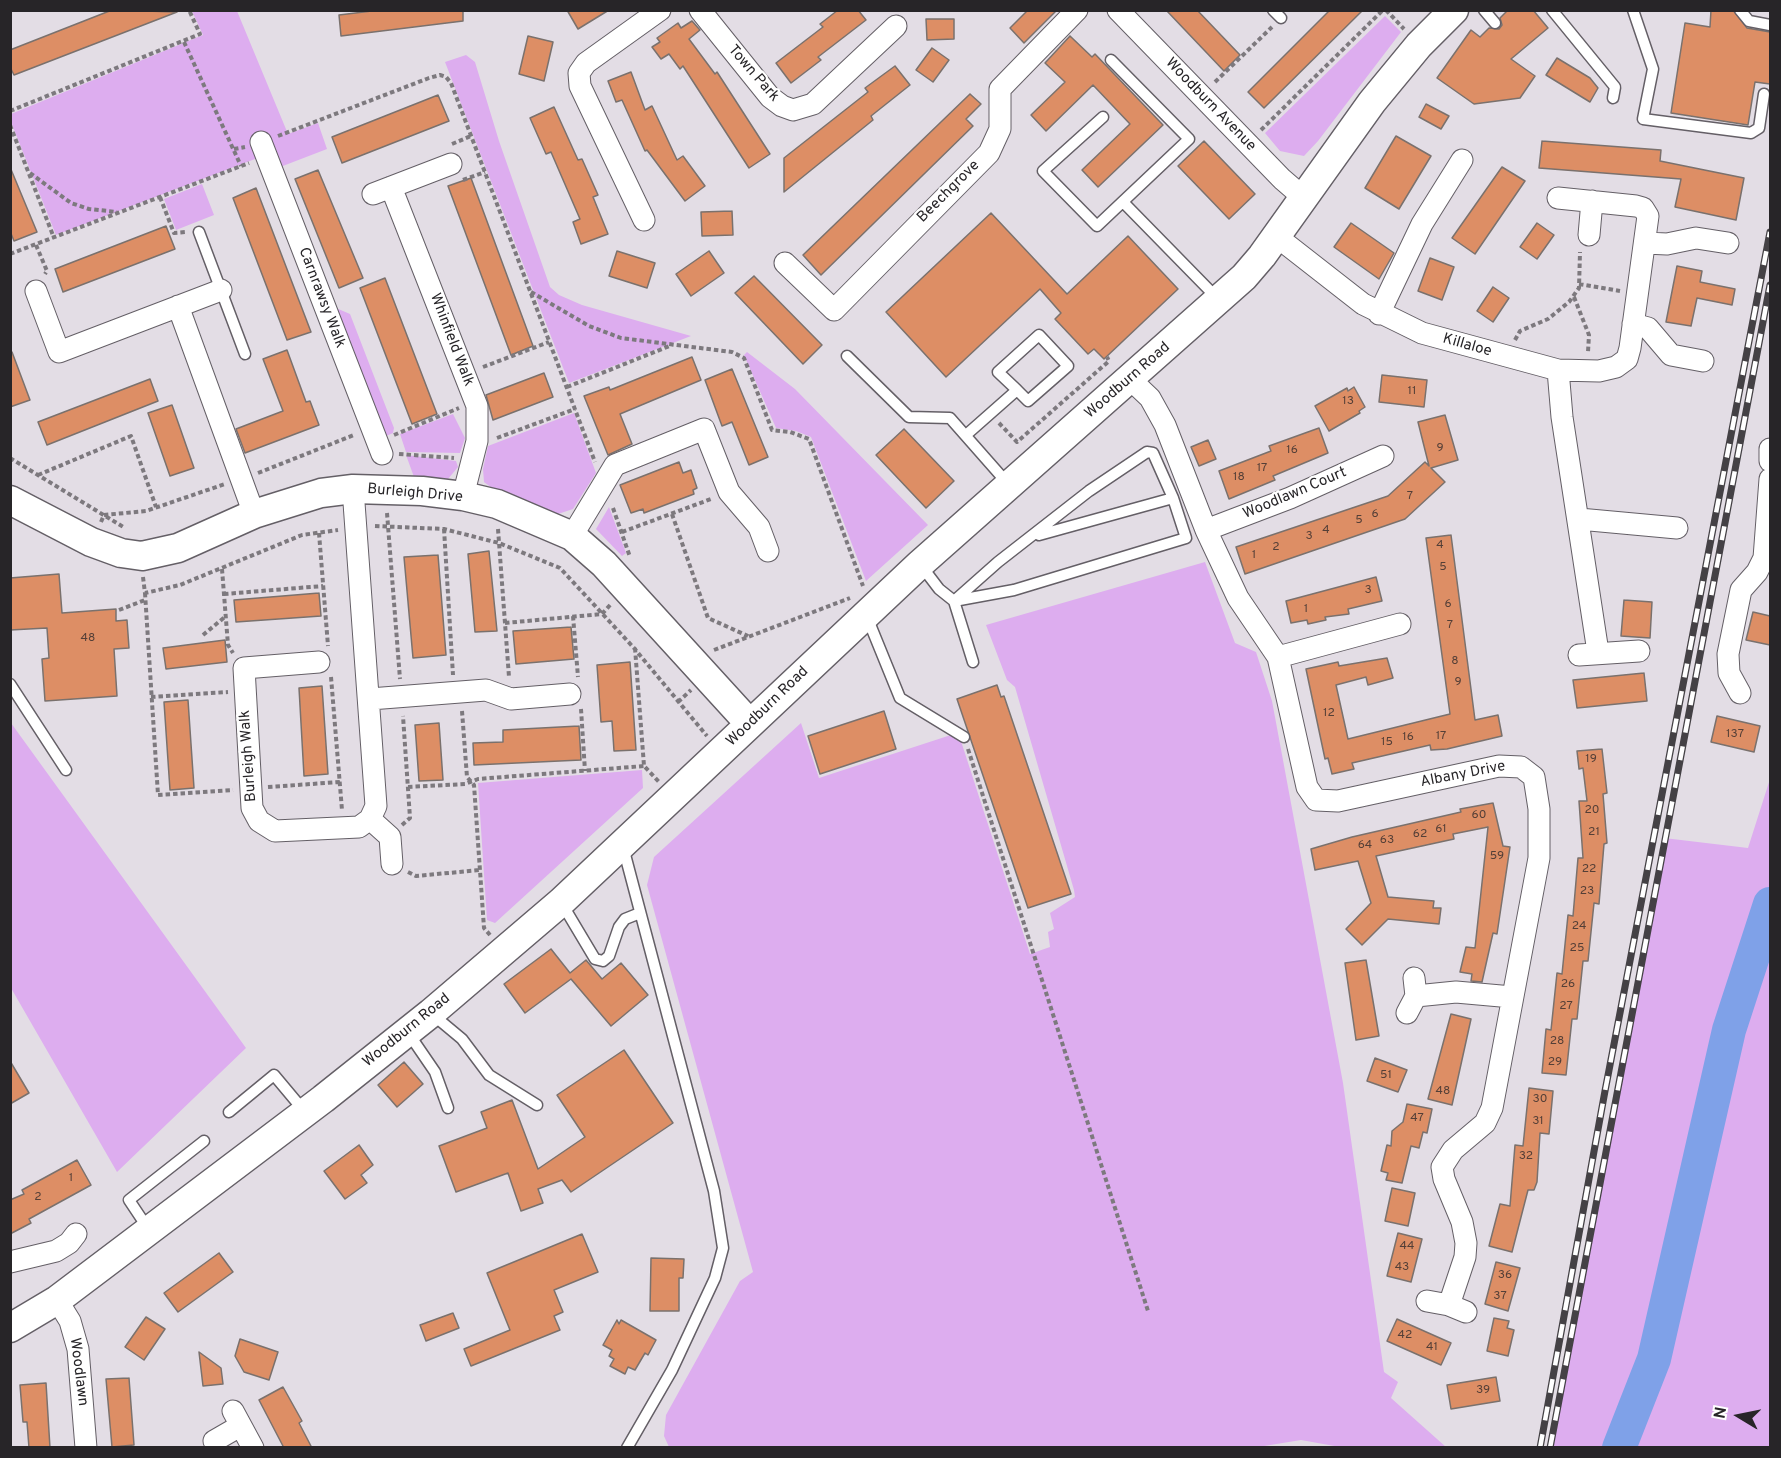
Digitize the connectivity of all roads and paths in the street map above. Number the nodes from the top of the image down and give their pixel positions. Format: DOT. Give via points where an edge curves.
graph roads {
  1 [pos="189,10"];
  2 [pos="660,10"];
  3 [pos="700,10"];
  4 [pos="1077,10"];
  5 [pos="1118,10"];
  6 [pos="1383,10"];
  7 [pos="1454,10"];
  8 [pos="1484,10"];
  9 [pos="1552,10"];
  10 [pos="1633,10"];
  11 [pos="1740,10"];
  12 [pos="1277,14"];
  13 [pos="1495,23"];
  14 [pos="1770,25"];
  15 [pos="896,26"];
  16 [pos="184,42"];
  17 [pos="1111,60"];
  18 [pos="1201,94"];
  19 [pos="1764,94"];
  20 [pos="1613,98"];
  21 [pos="10,111"];
  22 [pos="1103,117"];
  23 [pos="10,125"];
  24 [pos="1247,143"];
  25 [pos="264,149"];
  26 [pos="1462,160"];
  27 [pos="451,164"];
  28 [pos="241,166"];
  29 [pos="29,173"];
  30 [pos="160,197"];
  31 [pos="1304,198"];
  32 [pos="1558,198"];
  33 [pos="1592,201"];
  34 [pos="1123,202"];
  35 [pos="119,213"];
  36 [pos="644,220"];
  37 [pos="199,232"];
  38 [pos="1589,235"];
  39 [pos="1276,237"];
  40 [pos="54,238"];
  41 [pos="1645,243"];
  42 [pos="1728,243"];
  43 [pos="36,244"];
  44 [pos="10,255"];
  45 [pos="785,263"];
  46 [pos="1580,284"];
  47 [pos="221,290"];
  48 [pos="36,291"];
  49 [pos="530,292"];
  50 [pos="1638,294"];
  51 [pos="1574,296"];
  52 [pos="1219,301"];
  53 [pos="178,306"];
  54 [pos="1379,314"];
  55 [pos="1633,324"];
  56 [pos="676,344"];
  57 [pos="245,354"];
  58 [pos="847,356"];
  59 [pos="1107,357"];
  60 [pos="1506,357"];
  61 [pos="1703,361"];
  62 [pos="1558,370"];
  63 [pos="1587,371"];
  64 [pos="465,374"];
  65 [pos="1130,380"];
  66 [pos="567,387"];
  67 [pos="1017,390"];
  68 [pos="474,396"];
  69 [pos="575,409"];
  70 [pos="991,414"];
  71 [pos="966,435"];
  72 [pos="379,447"];
  73 [pos="1770,449"];
  74 [pos="474,453"];
  75 [pos="1383,456"];
  76 [pos="10,458"];
  77 [pos="1770,461"];
  78 [pos="38,475"];
  79 [pos="1770,479"];
  80 [pos="603,482"];
  81 [pos="1010,485"];
  82 [pos="353,489"];
  83 [pos="385,490"];
  84 [pos="729,492"];
  85 [pos="463,496"];
  86 [pos="1173,498"];
  87 [pos="10,500"];
  88 [pos="156,507"];
  89 [pos="254,514"];
  90 [pos="672,514"];
  91 [pos="1579,519"];
  92 [pos="388,524"];
  93 [pos="356,527"];
  94 [pos="1677,528"];
  95 [pos="444,529"];
  96 [pos="1206,530"];
  97 [pos="622,532"];
  98 [pos="320,533"];
  99 [pos="1035,535"];
  100 [pos="572,536"];
  101 [pos="126,542"];
  102 [pos="499,543"];
  103 [pos="768,551"];
  104 [pos="920,564"];
  105 [pos="222,569"];
  106 [pos="1764,576"];
  107 [pos="324,586"];
  108 [pos="627,587"];
  109 [pos="145,593"];
  110 [pos="224,594"];
  111 [pos="145,600"];
  112 [pos="862,601"];
  113 [pos="954,602"];
  114 [pos="119,610"];
  115 [pos="602,614"];
  116 [pos="226,616"];
  117 [pos="505,622"];
  118 [pos="1400,624"];
  119 [pos="203,635"];
  120 [pos="749,636"];
  121 [pos="634,648"];
  122 [pos="1639,651"];
  123 [pos="704,653"];
  124 [pos="1278,657"];
  125 [pos="326,661"];
  126 [pos="973,663"];
  127 [pos="244,668"];
  128 [pos="10,684"];
  129 [pos="245,690"];
  130 [pos="457,692"];
  131 [pos="1740,693"];
  132 [pos="570,694"];
  133 [pos="401,696"];
  134 [pos="151,698"];
  135 [pos="370,699"];
  136 [pos="511,699"];
  137 [pos="750,724"];
  138 [pos="964,737"];
  139 [pos="721,753"];
  140 [pos="644,766"];
  141 [pos="66,770"];
  142 [pos="340,782"];
  143 [pos="471,782"];
  144 [pos="408,787"];
  145 [pos="250,789"];
  146 [pos="673,797"];
  147 [pos="370,819"];
  148 [pos="344,829"];
  149 [pos="390,837"];
  150 [pos="622,846"];
  151 [pos="392,864"];
  152 [pos="480,870"];
  153 [pos="561,902"];
  154 [pos="640,913"];
  155 [pos="502,953"];
  156 [pos="1412,996"];
  157 [pos="1512,997"];
  158 [pos="431,1012"];
  159 [pos="407,1031"];
  160 [pos="537,1105"];
  161 [pos="448,1108"];
  162 [pos="229,1112"];
  163 [pos="305,1112"];
  164 [pos="204,1141"];
  165 [pos="149,1230"];
  166 [pos="76,1234"];
  167 [pos="10,1262"];
  168 [pos="57,1300"];
  169 [pos="1427,1301"];
  170 [pos="1148,1311"];
  171 [pos="10,1328"];
  172 [pos="214,1441"];
  173 [pos="86,1448"];
  174 [pos="253,1448"];
  175 [pos="627,1448"];
  1 -- 16 [label="path" via="200,34"];
  2 -- 36 [label="street" via="586,63 579,73 580,86"];
  3 -- 15 [label="street, Town Park" via="770,97 793,110 813,104"];
  4 -- 45 [label="street, Beechgrove" via="1000,89 1000,129 989,153 838,314"];
  5 -- 18 [label="street, Woodburn Avenue"];
  6 -- 24 [label="path"];
  7 -- 31 [label="street, Woodburn Road" via="1372,102"];
  8 -- 13 [label="lane"];
  9 -- 20 [label="lane" via="1614,87"];
  10 -- 19 [label="lane" via="1653,69 1643,119 1750,133 1759,128"];
  11 -- 14 [label="lane" via="1749,21"];
  12 -- 18 [label="path"];
  16 -- 21 [label="path"];
  16 -- 28 [label="path"];
  17 -- 34 [label="lane" via="1189,139"];
  18 -- 24 [label="street, Woodburn Avenue"];
  22 -- 34 [label="lane" via="1042,171 1097,226"];
  23 -- 29 [label="path"];
  24 -- 31 [label="street, Woodburn Avenue"];
  25 -- 28 [label="path"];
  25 -- 72 [label="street, Carnrawsy Walk"];
  26 -- 54 [label="street" via="1422,224"];
  27 -- 64 [label="street, Whinfield Walk" via="382,191"];
  28 -- 30 [label="path"];
  29 -- 35 [label="path" via="71,203"];
  29 -- 40 [label="path"];
  30 -- 35 [label="path"];
  30 -- 37 [label="path" via="174,232"];
  31 -- 39 [label="street, Woodburn Road"];
  32 -- 33 [label="street, Killaloe"];
  33 -- 38 [label="street"];
  33 -- 41 [label="street, Killaloe" via="1643,208 1648,218"];
  34 -- 52 [label="lane"];
  35 -- 40 [label="path"];
  37 -- 47 [label="lane"];
  38 -- 46 [label="path" via="1589,244 1580,243"];
  39 -- 52 [label="street, Woodburn Road"];
  39 -- 54 [label="street, Killaloe"];
  40 -- 43 [label="path"];
  41 -- 42 [label="street" via="1667,244 1696,238"];
  41 -- 50 [label="street, Killaloe"];
  43 -- 44 [label="path"];
  43 -- 48 [label="path" via="47,271"];
  46 -- 50 [label="path"];
  46 -- 51 [label="path"];
  47 -- 53 [label="street"];
  47 -- 57 [label="lane"];
  48 -- 53 [label="street" via="59,352"];
  49 -- 56 [label="path" via="589,326 621,338"];
  50 -- 55 [label="street, Killaloe"];
  51 -- 60 [label="path" via="1548,319 1520,331"];
  51 -- 63 [label="path" via="1589,335"];
  52 -- 65 [label="street, Woodburn Road"];
  53 -- 89 [label="street"];
  54 -- 60 [label="street, Killaloe" via="1422,333"];
  55 -- 61 [label="street" via="1648,328 1671,355"];
  55 -- 63 [label="street, Killaloe" via="1624,362"];
  56 -- 66 [label="path"];
  56 -- 112 [label="path" via="732,352 744,358 772,430 809,439"];
  58 -- 71 [label="lane" via="909,417 950,418"];
  59 -- 70 [label="path" via="1109,361 1017,442"];
  60 -- 62 [label="street, Killaloe"];
  62 -- 63 [label="street, Killaloe"];
  62 -- 91 [label="street"];
  64 -- 66 [label="path" via="549,342"];
  64 -- 68 [label="street, Whinfield Walk"];
  65 -- 81 [label="street, Woodburn Road"];
  65 -- 96 [label="street, Albany Drive" via="1150,398 1165,425"];
  66 -- 69 [label="path"];
  67 -- 67 [label="lane" via="998,372 1039,335 1068,366 1028,401"];
  67 -- 70 [label="lane"];
  68 -- 72 [label="path" via="456,411"];
  68 -- 74 [label="street, Whinfield Walk" via="479,423"];
  69 -- 74 [label="path"];
  69 -- 80 [label="path"];
  70 -- 71 [label="lane"];
  71 -- 81 [label="lane"];
  72 -- 74 [label="path"];
  73 -- 77 [label="street"];
  74 -- 85 [label="street, Whinfield Walk"];
  75 -- 96 [label="street, Woodlawn Court"];
  76 -- 78 [label="path"];
  78 -- 88 [label="path" via="131,436"];
  78 -- 101 [label="path"];
  79 -- 106 [label="street"];
  80 -- 84 [label="street" via="618,463 704,429"];
  80 -- 100 [label="street"];
  81 -- 104 [label="street, Woodburn Road"];
  82 -- 83 [label="street, Burleigh Drive"];
  82 -- 89 [label="street, Burleigh Drive" via="310,496"];
  82 -- 93 [label="street"];
  83 -- 85 [label="street, Burleigh Drive"];
  83 -- 92 [label="path"];
  84 -- 90 [label="path"];
  84 -- 103 [label="street" via="759,527"];
  85 -- 100 [label="street, Burleigh Drive" via="511,509"];
  86 -- 99 [label="lane"];
  86 -- 99 [label="lane" via="1153,453 1147,453 1089,491"];
  86 -- 113 [label="lane" via="1186,538 1014,590"];
  87 -- 101 [label="street, Burleigh Drive" via="91,542"];
  89 -- 101 [label="street, Burleigh Drive" via="178,548 142,556"];
  90 -- 97 [label="path"];
  90 -- 120 [label="path" via="708,618"];
  91 -- 94 [label="street"];
  91 -- 122 [label="street" via="1588,653"];
  92 -- 93 [label="path"];
  92 -- 95 [label="path"];
  92 -- 133 [label="path"];
  93 -- 98 [label="path"];
  93 -- 135 [label="street"];
  95 -- 102 [label="path"];
  95 -- 130 [label="path"];
  96 -- 124 [label="street, Albany Drive" via="1238,598"];
  98 -- 105 [label="path" via="302,535"];
  98 -- 107 [label="path"];
  99 -- 113 [label="lane"];
  100 -- 108 [label="street, Burleigh Drive"];
  101 -- 109 [label="path" via="135,567 143,567"];
  102 -- 115 [label="path" via="560,568"];
  102 -- 117 [label="path"];
  104 -- 112 [label="street, Woodburn Road"];
  104 -- 113 [label="lane"];
  105 -- 109 [label="path"];
  105 -- 110 [label="path"];
  106 -- 131 [label="street" via="1741,590 1729,647 1729,673"];
  107 -- 110 [label="path"];
  107 -- 125 [label="path"];
  108 -- 115 [label="path"];
  108 -- 137 [label="street, Burleigh Drive"];
  109 -- 111 [label="path"];
  110 -- 116 [label="path"];
  111 -- 114 [label="path"];
  111 -- 134 [label="path"];
  112 -- 120 [label="path"];
  112 -- 137 [label="street, Woodburn Road"];
  112 -- 138 [label="lane" via="900,698"];
  113 -- 126 [label="lane"];
  115 -- 117 [label="path"];
  115 -- 121 [label="path"];
  116 -- 119 [label="path"];
  116 -- 127 [label="path" via="228,645"];
  117 -- 136 [label="path"];
  118 -- 124 [label="street"];
  120 -- 123 [label="path"];
  121 -- 139 [label="path"];
  121 -- 140 [label="path"];
  124 -- 157 [label="street, Albany Drive" via="1307,787 1316,800 1338,801 1499,766 1521,767 1534,777 1539,809 1539,858"];
  125 -- 127 [label="street"];
  125 -- 142 [label="path"];
  127 -- 129 [label="street, Burleigh Walk"];
  128 -- 141 [label="lane"];
  129 -- 134 [label="path"];
  129 -- 145 [label="street, Burleigh Walk"];
  130 -- 133 [label="street"];
  130 -- 136 [label="street" via="486,690"];
  130 -- 143 [label="path" via="467,777"];
  132 -- 136 [label="street"];
  133 -- 135 [label="street"];
  133 -- 144 [label="path"];
  134 -- 145 [label="path" via="158,795"];
  135 -- 147 [label="street" via="377,799"];
  137 -- 139 [label="street, Woodburn Road"];
  138 -- 170 [label="path"];
  139 -- 146 [label="street, Woodburn Road"];
  140 -- 143 [label="path"];
  140 -- 146 [label="path"];
  142 -- 145 [label="path"];
  142 -- 148 [label="path"];
  143 -- 144 [label="path"];
  143 -- 152 [label="path"];
  144 -- 149 [label="path" via="410,818"];
  145 -- 148 [label="street, Burleigh Walk" via="256,817 272,830"];
  146 -- 150 [label="street, Woodburn Road"];
  147 -- 148 [label="street, Burleigh Walk" via="359,827"];
  147 -- 149 [label="street"];
  149 -- 151 [label="street"];
  150 -- 153 [label="street, Woodburn Road"];
  150 -- 154 [label="lane"];
  151 -- 152 [label="path" via="416,876"];
  152 -- 155 [label="path" via="484,928"];
  153 -- 154 [label="lane" via="595,959 603,961 609,956 619,927"];
  153 -- 155 [label="street, Woodburn Road"];
  154 -- 175 [label="lane" via="714,1191 723,1248 715,1278 672,1370"];
  155 -- 158 [label="street, Woodburn Road"];
  156 -- 157 [label="street" via="1456,992"];
  157 -- 169 [label="street, Albany Drive" via="1490,1117 1453,1150 1442,1167 1459,1211 1466,1244 1457,1308"];
  158 -- 159 [label="street, Woodburn Road"];
  158 -- 160 [label="lane" via="462,1039 489,1075"];
  159 -- 161 [label="lane" via="435,1072"];
  159 -- 163 [label="street, Woodburn Road"];
  162 -- 163 [label="lane" via="274,1075"];
  163 -- 165 [label="street, Woodburn Road"];
  164 -- 165 [label="lane" via="129,1200"];
  165 -- 168 [label="street, Woodburn Road"];
  166 -- 167 [label="street" via="56,1251"];
  168 -- 171 [label="street, Woodburn Road"];
  168 -- 173 [label="street, Woodlawn" via="78,1349"];
  172 -- 174 [label="street" via="237,1419"];
}
